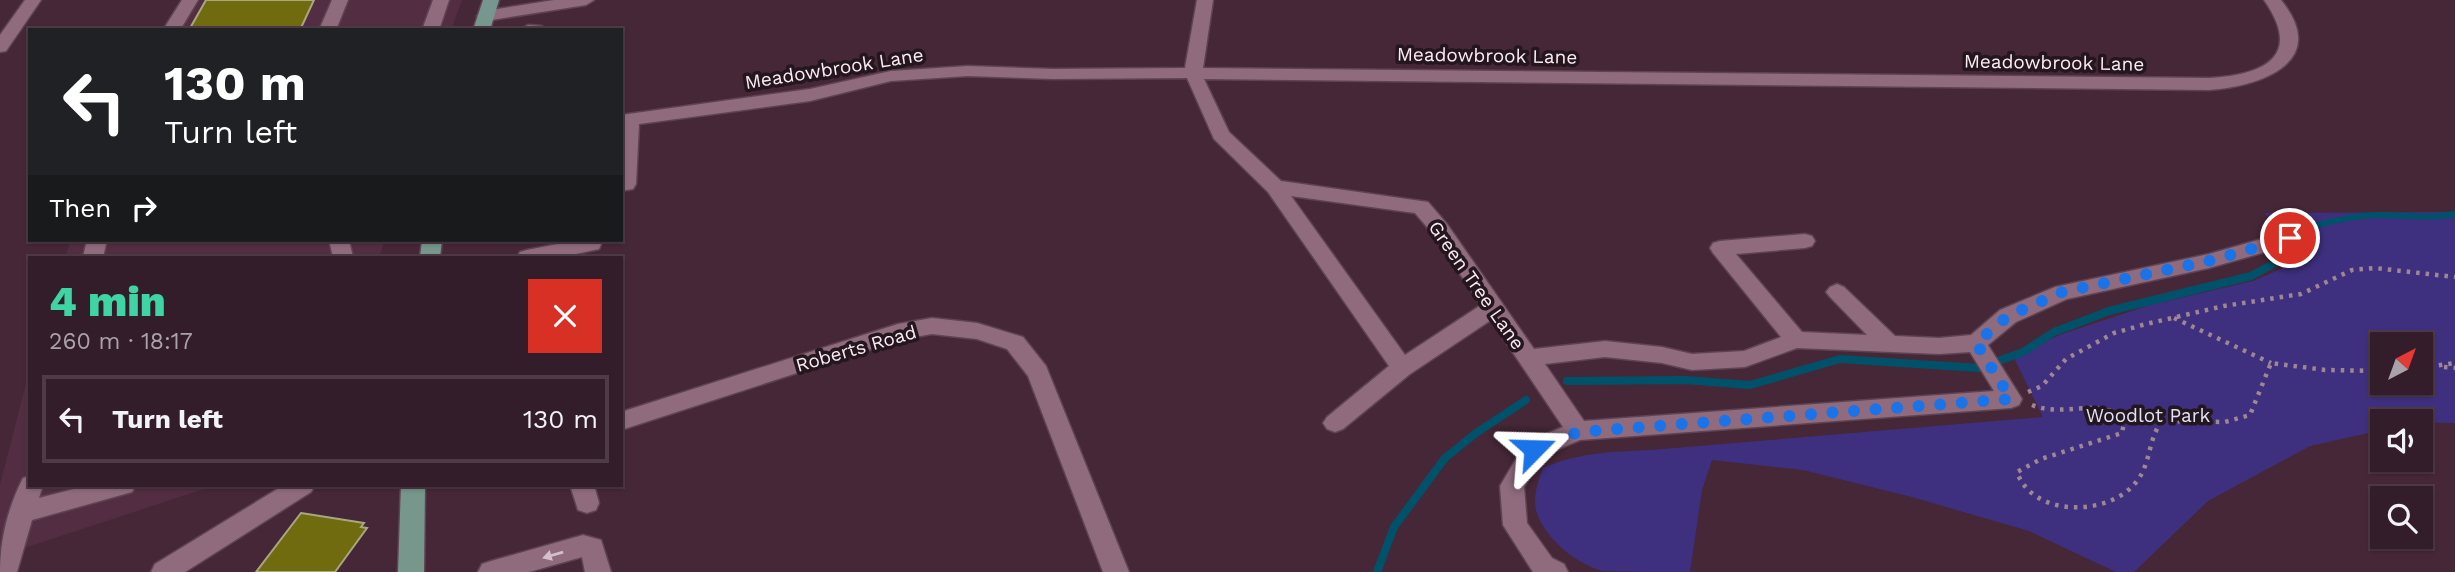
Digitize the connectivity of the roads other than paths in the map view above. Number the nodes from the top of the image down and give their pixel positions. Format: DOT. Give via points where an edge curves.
graph roads {
  1 [pos="33,0"];
  2 [pos="190,0"];
  3 [pos="340,0"];
  4 [pos="441,0"];
  5 [pos="586,0"];
  6 [pos="1205,0"];
  7 [pos="2272,0"];
  8 [pos="486,15"];
  9 [pos="172,28"];
  10 [pos="328,28"];
  11 [pos="431,28"];
  12 [pos="0,47"];
  13 [pos="1192,73"];
  14 [pos="625,128"];
  15 [pos="623,185"];
  16 [pos="1275,187"];
  17 [pos="2290,238"];
  18 [pos="1805,240"];
  19 [pos="592,242"];
  20 [pos="532,256"];
  21 [pos="1836,292"];
  22 [pos="1494,307"];
  23 [pos="1796,341"];
  24 [pos="1889,343"];
  25 [pos="1976,343"];
  26 [pos="1529,358"];
  27 [pos="1402,368"];
  28 [pos="623,420"];
  29 [pos="1335,423"];
  30 [pos="1578,432"];
  31 [pos="30,487"];
  32 [pos="117,487"];
  33 [pos="300,487"];
  34 [pos="417,487"];
  35 [pos="22,513"];
  36 [pos="1116,571"];
  37 [pos="4,572"];
  38 [pos="163,572"];
  39 [pos="411,572"];
  40 [pos="491,572"];
  41 [pos="598,572"];
  42 [pos="1555,572"];
  1 -- 12 [label="street"];
  2 -- 9 [label="street"];
  3 -- 10 [label="street"];
  4 -- 11 [label="street"];
  5 -- 8 [label="street"];
  6 -- 13 [label="street"];
  7 -- 13 [label="street, Meadowbrook Lane" via="2285,14 2292,38 2282,61 2252,78 2209,85"];
  13 -- 14 [label="street, Meadowbrook Lane" via="968,71 891,76"];
  13 -- 16 [label="street" via="1221,135"];
  14 -- 15 [label="street"];
  16 -- 22 [label="street, Green Tree Lane" via="1421,207"];
  16 -- 27 [label="street"];
  17 -- 25 [label="street" via="2209,261 2062,292 2008,316"];
  18 -- 23 [label="street" via="1720,248"];
  19 -- 20 [label="street"];
  21 -- 24 [label="street"];
  22 -- 26 [label="street, Green Tree Lane"];
  22 -- 27 [label="street"];
  23 -- 24 [label="street"];
  23 -- 26 [label="street" via="1745,359 1692,362 1605,349"];
  24 -- 25 [label="street"];
  25 -- 30 [label="street" via="2011,399"];
  26 -- 30 [label="street, Green Tree Lane"];
  27 -- 29 [label="street"];
  28 -- 36 [label="street, Roberts Road" via="898,332 932,326 977,331 1015,344 1038,372"];
  30 -- 42 [label="street" via="1534,449 1512,486 1515,525 1544,566"];
  31 -- 35 [label="street"];
  32 -- 35 [label="street"];
  33 -- 38 [label="street"];
  34 -- 39 [label="main road"];
  35 -- 37 [label="street"];
  41 -- 40 [label="street, one-way" via="592,548 583,546"];
}
